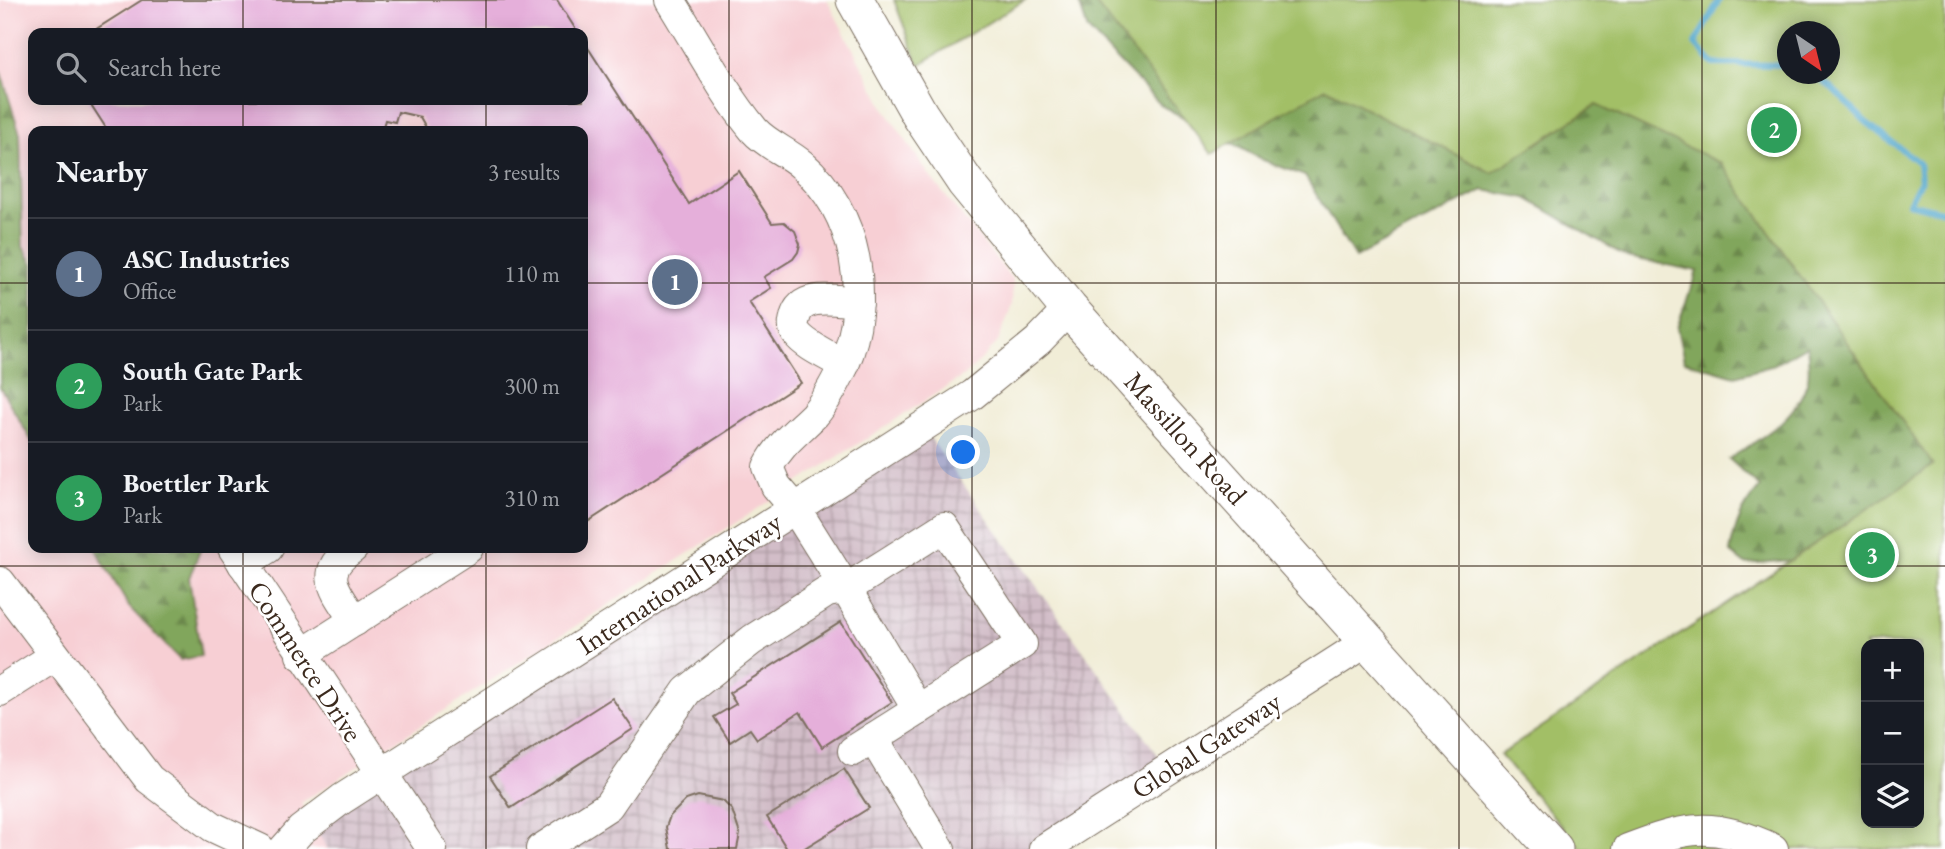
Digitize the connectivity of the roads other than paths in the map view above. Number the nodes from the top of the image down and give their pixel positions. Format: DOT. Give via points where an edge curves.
graph roads {
  1 [pos="670,0"];
  2 [pos="855,0"];
  3 [pos="858,302"];
  4 [pos="1069,309"];
  5 [pos="844,365"];
  6 [pos="795,508"];
  7 [pos="345,553"];
  8 [pos="460,553"];
  9 [pos="238,556"];
  10 [pos="0,582"];
  11 [pos="846,589"];
  12 [pos="10,616"];
  13 [pos="355,621"];
  14 [pos="1368,641"];
  15 [pos="301,655"];
  16 [pos="55,656"];
  17 [pos="0,691"];
  18 [pos="918,710"];
  19 [pos="380,775"];
  20 [pos="1760,843"];
  21 [pos="1547,847"];
  22 [pos="260,849"];
  23 [pos="284,849"];
  24 [pos="432,849"];
  25 [pos="541,849"];
  26 [pos="940,849"];
  27 [pos="1044,849"];
  28 [pos="1628,849"];
  29 [pos="1719,849"];
  1 -- 3 [label="street" via="755,132 803,166 832,200 850,237 859,273"];
  2 -- 4 [label="main road, Massillon Road" via="920,115 965,182"];
  3 -- 5 [label="street"];
  3 -- 5 [label="street" via="806,302 796,312 793,325 797,335"];
  4 -- 6 [label="street, International Parkway" via="972,395"];
  4 -- 14 [label="main road, Massillon Road"];
  5 -- 6 [label="street" via="816,413 776,452 768,467 776,486"];
  6 -- 11 [label="street"];
  6 -- 19 [label="street, International Parkway"];
  7 -- 13 [label="street" via="331,569 331,579"];
  8 -- 13 [label="street"];
  9 -- 15 [label="street, Commerce Drive"];
  10 -- 12 [label="street"];
  11 -- 18 [label="street"];
  11 -- 18 [label="street" via="944,527 1022,644"];
  11 -- 25 [label="street" via="827,592 752,640 687,691 608,806"];
  12 -- 16 [label="street"];
  13 -- 15 [label="street"];
  14 -- 21 [label="main road, Massillon Road"];
  14 -- 27 [label="street, Global Gateway"];
  15 -- 19 [label="street, Commerce Drive"];
  16 -- 17 [label="street"];
  16 -- 22 [label="street" via="149,779 213,827"];
  18 -- 26 [label="street" via="863,745"];
  19 -- 23 [label="street, International Parkway" via="320,813"];
  19 -- 24 [label="street, Commerce Drive"];
  20 -- 28 [label="street" via="1698,828"];
  20 -- 29 [label="street"];
}
